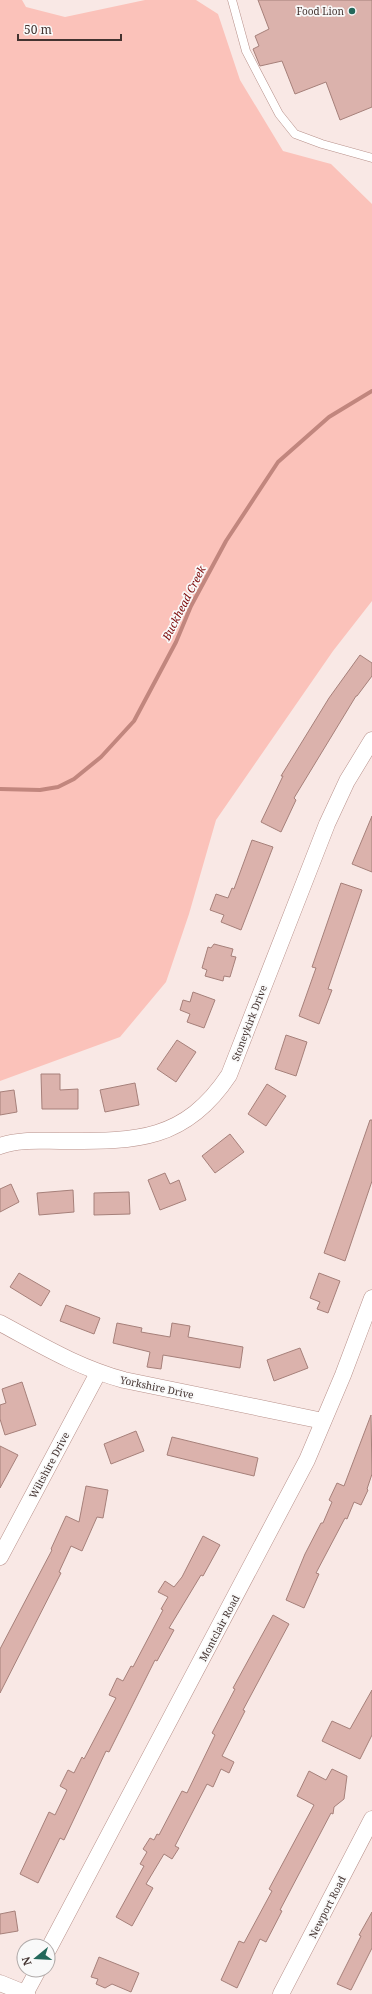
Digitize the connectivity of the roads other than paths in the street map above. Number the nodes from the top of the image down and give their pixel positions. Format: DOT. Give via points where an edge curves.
graph roads {
  1 [pos="232,0"];
  2 [pos="372,158"];
  3 [pos="372,740"];
  4 [pos="0,1146"];
  5 [pos="372,1298"];
  6 [pos="0,1323"];
  7 [pos="98,1373"];
  8 [pos="323,1421"];
  9 [pos="0,1557"];
  10 [pos="372,1819"];
  11 [pos="54,1938"];
  12 [pos="34,1978"];
  13 [pos="0,1983"];
  14 [pos="25,1994"];
  15 [pos="282,1994"];
  1 -- 2 [label="lane" via="246,50 279,114 295,134"];
  3 -- 4 [label="street, Stoneykirk Drive" via="347,781 327,824 229,1075 218,1091 205,1105 174,1126 138,1138 120,1141 22,1142"];
  5 -- 8 [label="street, Montclair Road"];
  6 -- 7 [label="street, Yorkshire Drive" via="72,1362"];
  7 -- 8 [label="street, Yorkshire Drive"];
  7 -- 9 [label="street, Wiltshire Drive"];
  8 -- 11 [label="street, Montclair Road" via="307,1460"];
  10 -- 15 [label="street, Newport Road"];
  12 -- 14 [label="street"];
  13 -- 14 [label="street"];
}
